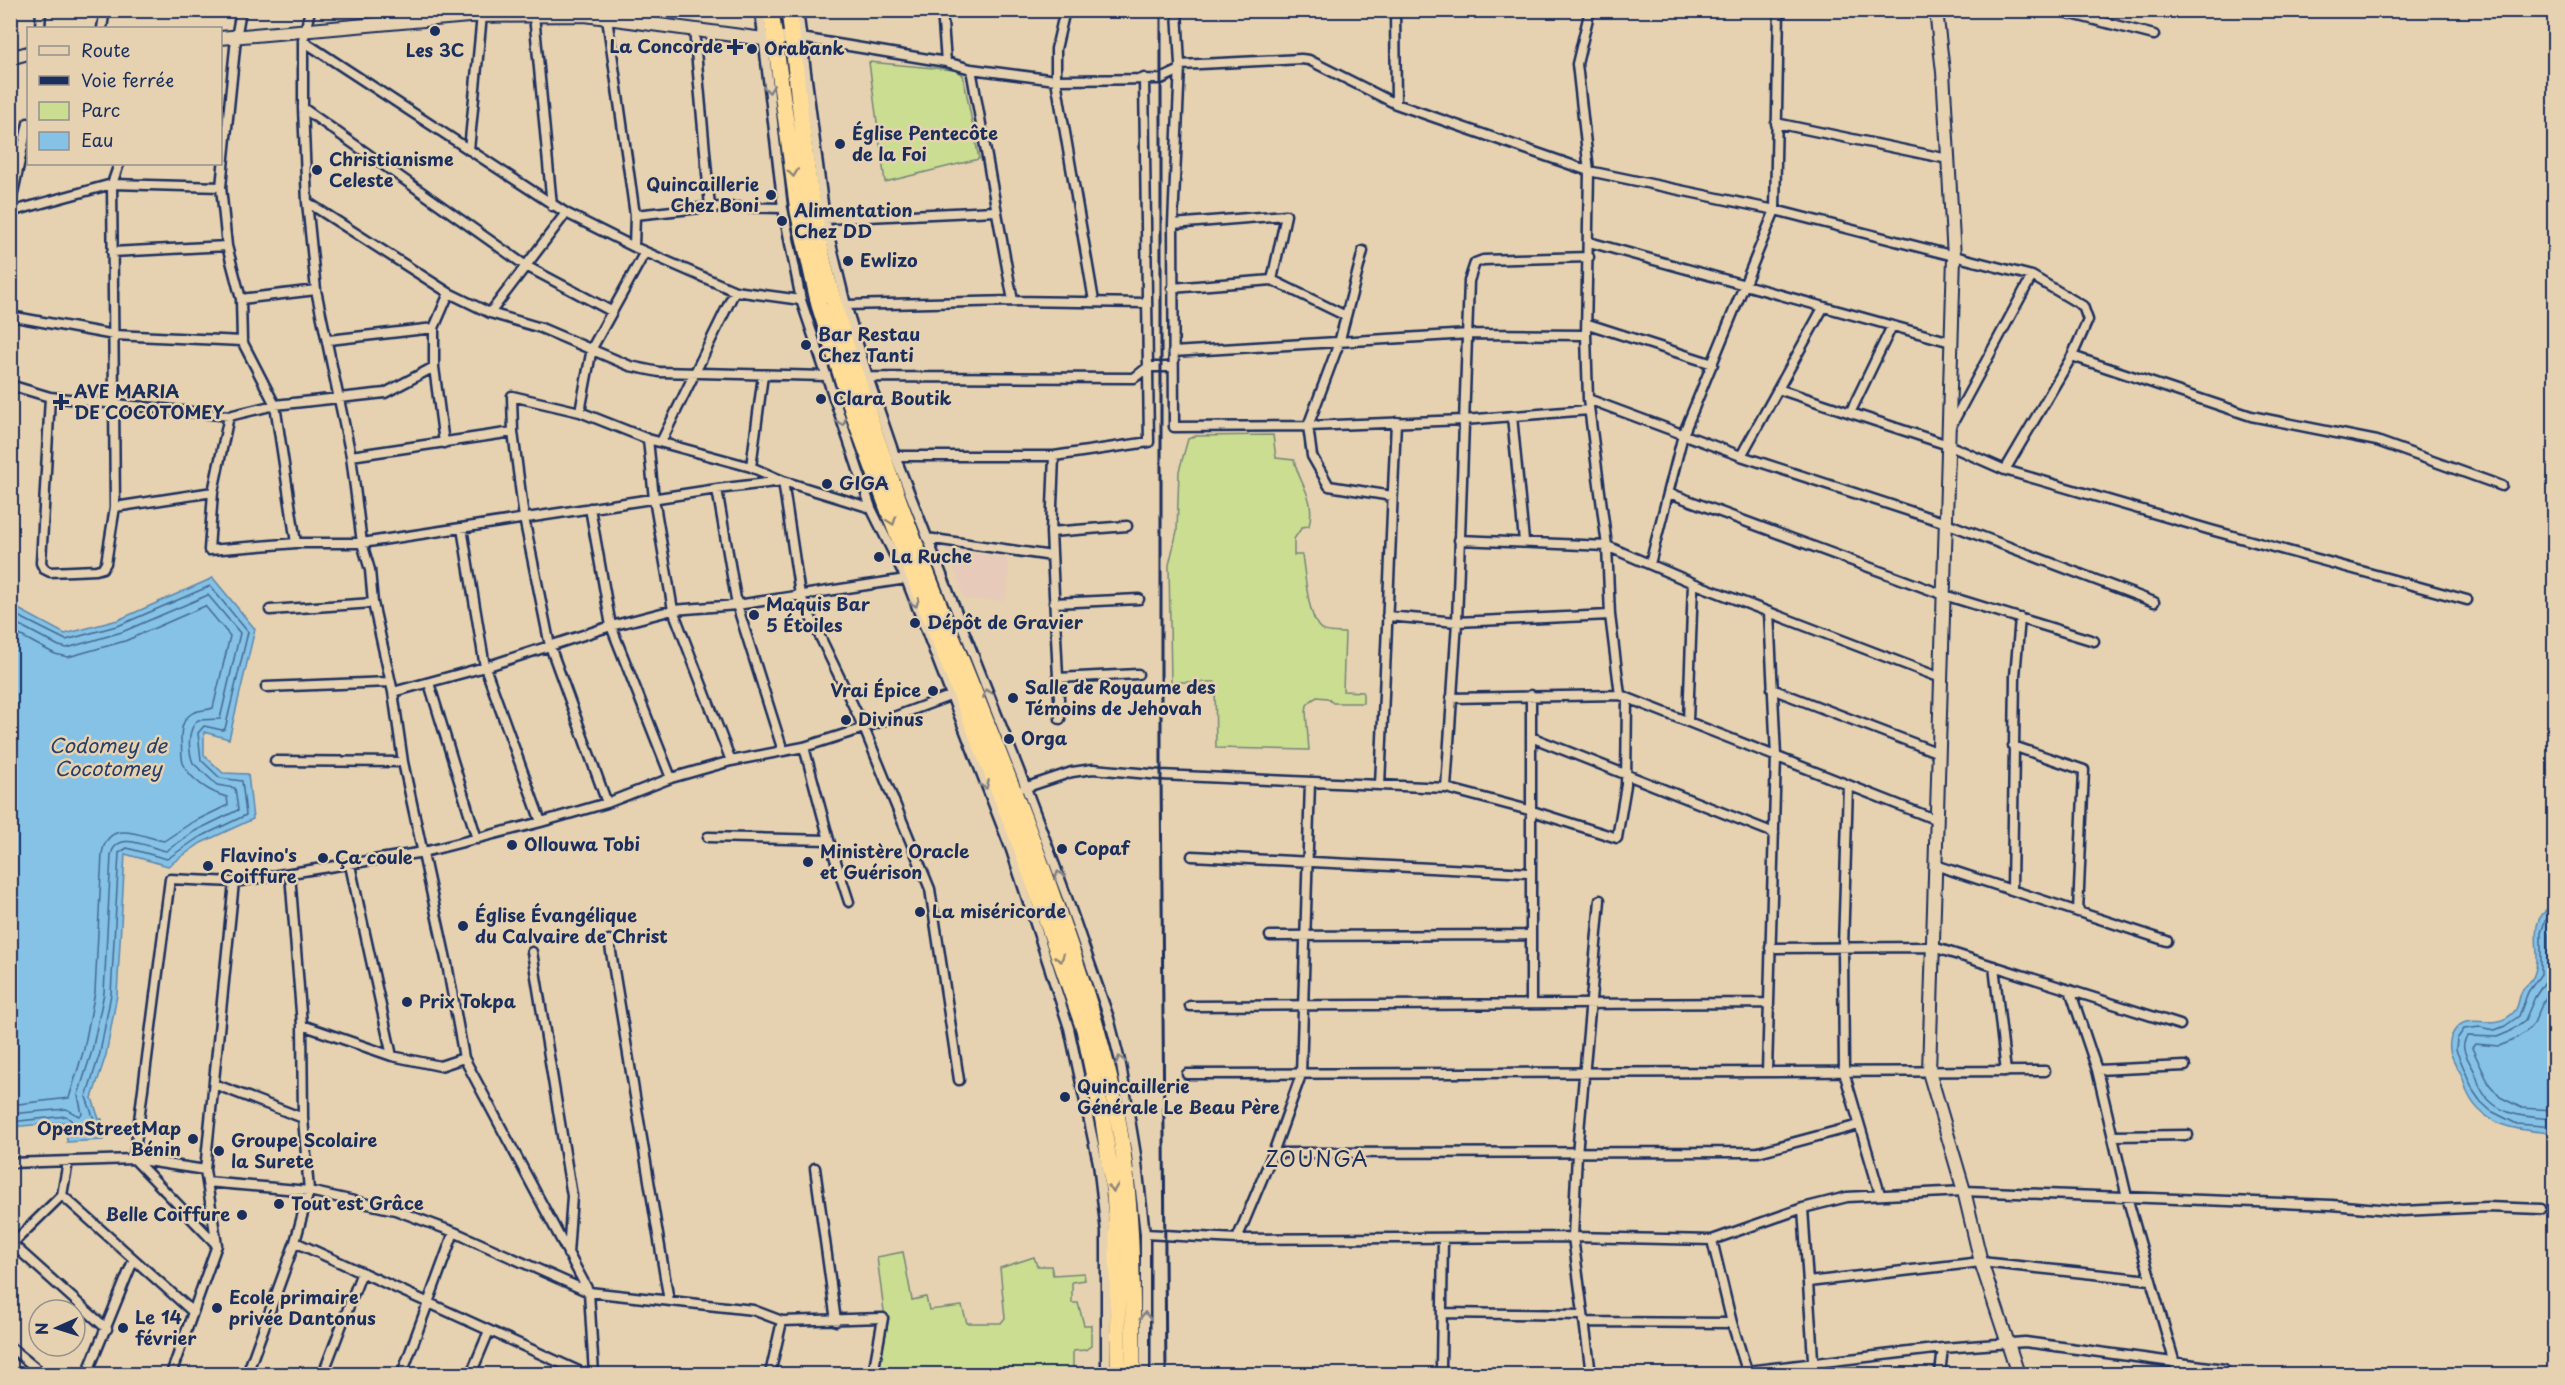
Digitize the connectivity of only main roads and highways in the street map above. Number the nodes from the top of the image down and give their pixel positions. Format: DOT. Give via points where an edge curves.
graph roads {
  1 [pos="771,10"];
  2 [pos="789,10"];
  3 [pos="1118,1374"];
  4 [pos="1132,1374"];
  1 -- 3 [label="highway, one-way" via="769,39 798,211 819,305 894,526 1021,847 1084,1029 1114,1195"];
  2 -- 4 [label="highway" via="796,37 813,211 834,300 869,416 901,503 1020,789 1088,998 1112,1087 1132,1230"];
}
